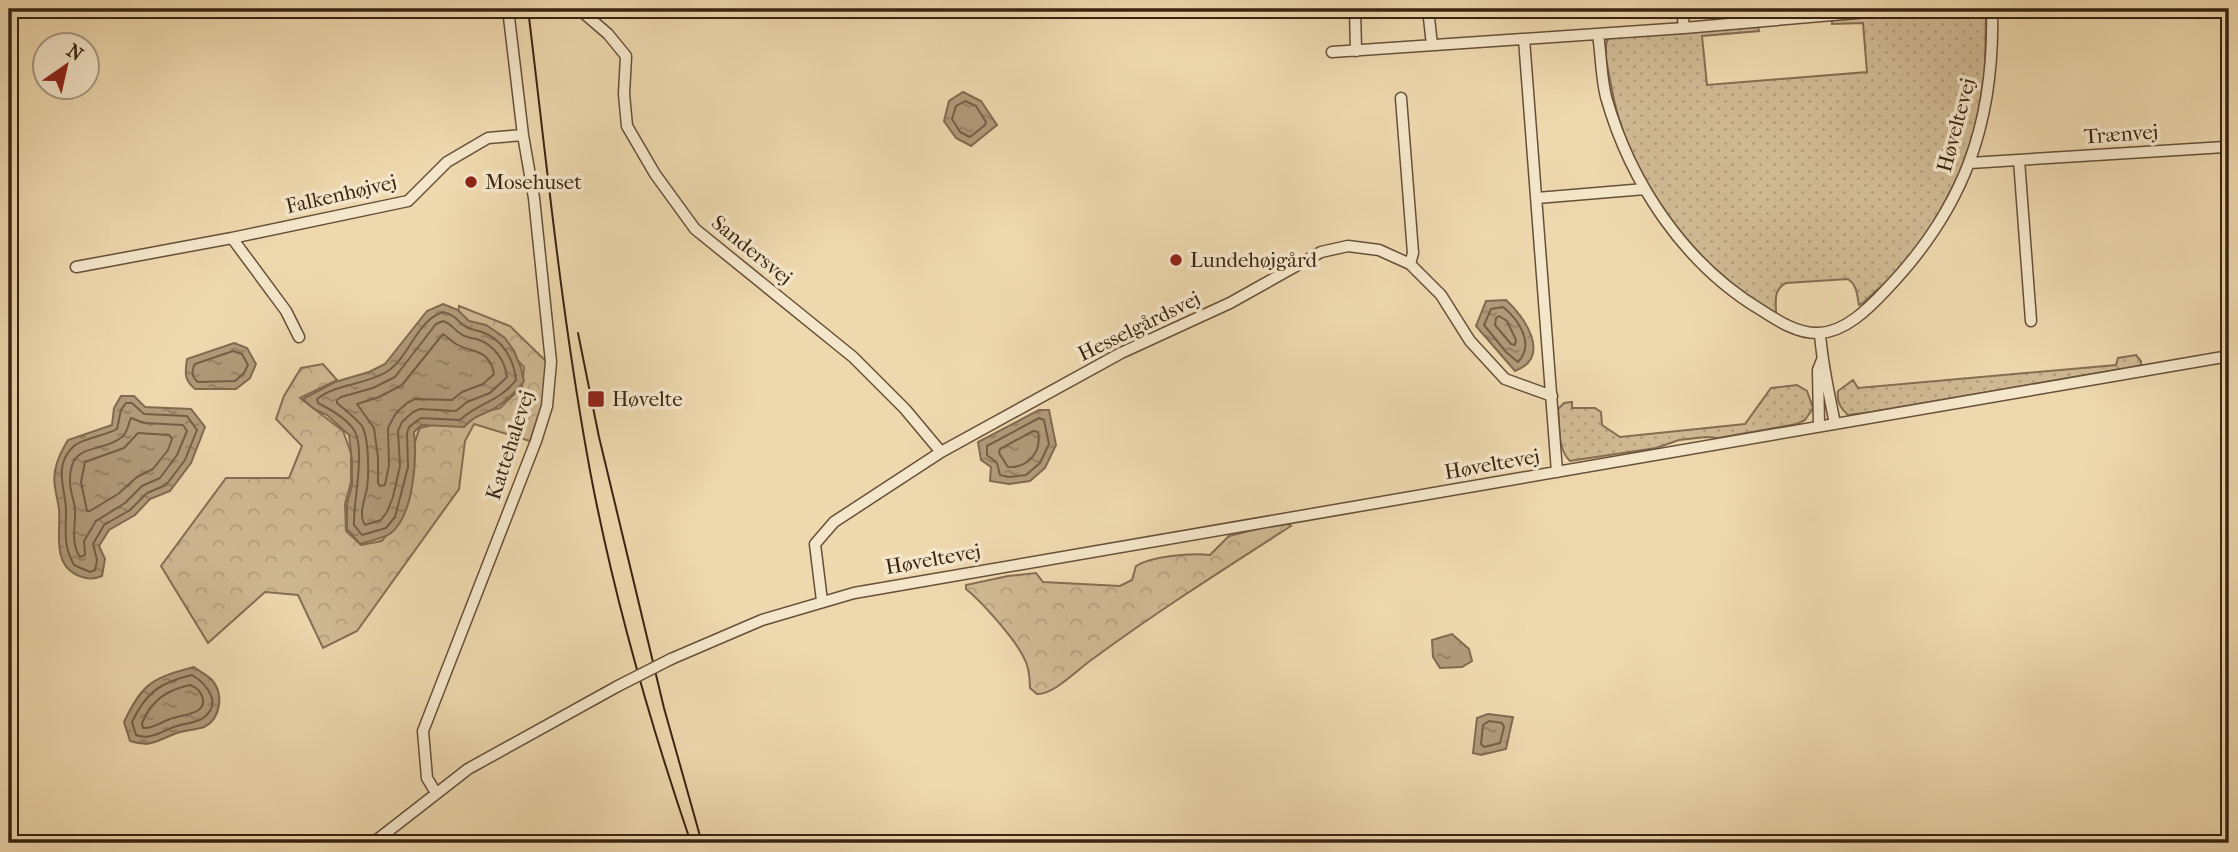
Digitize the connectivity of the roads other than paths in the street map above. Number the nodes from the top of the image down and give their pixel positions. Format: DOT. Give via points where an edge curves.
graph roads {
  1 [pos="508,9"];
  2 [pos="579,9"];
  3 [pos="1355,9"];
  4 [pos="1428,9"];
  5 [pos="1682,9"];
  6 [pos="1902,9"];
  7 [pos="1992,9"];
  8 [pos="1684,28"];
  9 [pos="1598,34"];
  10 [pos="1524,39"];
  11 [pos="1432,45"];
  12 [pos="1356,51"];
  13 [pos="1332,52"];
  14 [pos="1401,98"];
  15 [pos="523,135"];
  16 [pos="2225,147"];
  17 [pos="2019,160"];
  18 [pos="1970,163"];
  19 [pos="1645,189"];
  20 [pos="1537,198"];
  21 [pos="232,238"];
  22 [pos="1410,264"];
  23 [pos="76,267"];
  24 [pos="2031,321"];
  25 [pos="1820,333"];
  26 [pos="299,337"];
  27 [pos="2229,356"];
  28 [pos="1822,360"];
  29 [pos="1552,396"];
  30 [pos="1835,424"];
  31 [pos="1819,426"];
  32 [pos="941,452"];
  33 [pos="1557,472"];
  34 [pos="822,601"];
  35 [pos="436,793"];
  36 [pos="373,843"];
  1 -- 15 [label="street, Kattehalevej"];
  2 -- 32 [label="street, Sandersvej" via="626,56 627,126 695,229 853,357"];
  3 -- 12 [label="street"];
  4 -- 11 [label="street"];
  5 -- 8 [label="street"];
  6 -- 8 [label="street"];
  7 -- 18 [label="street, Høveltevej" via="1990,80"];
  8 -- 9 [label="street"];
  9 -- 10 [label="street"];
  9 -- 19 [label="street" via="1606,94"];
  10 -- 11 [label="street"];
  10 -- 20 [label="street, Høveltevej"];
  11 -- 12 [label="street"];
  12 -- 13 [label="street"];
  14 -- 22 [label="street" via="1413,253"];
  15 -- 21 [label="street, Falkenhøjvej" via="488,138 447,162 408,201"];
  15 -- 35 [label="street, Kattehalevej" via="551,362 547,406 423,731 427,778"];
  16 -- 17 [label="street, Trænvej"];
  17 -- 18 [label="street, Trænvej"];
  17 -- 24 [label="street"];
  18 -- 25 [label="street, Høveltevej" via="1930,237 1905,270 1853,321"];
  19 -- 20 [label="street"];
  19 -- 25 [label="street" via="1686,248 1748,303 1783,324"];
  20 -- 29 [label="street, Høveltevej"];
  21 -- 23 [label="street, Falkenhøjvej"];
  21 -- 26 [label="street" via="286,311"];
  22 -- 29 [label="street, Hesselgårdsvej" via="1441,295 1470,341 1505,379"];
  22 -- 32 [label="street, Hesselgårdsvej" via="1379,250 1348,246 1321,252 1230,303 1121,353"];
  25 -- 28 [label="street"];
  27 -- 30 [label="street, Høveltevej"];
  28 -- 30 [label="street"];
  28 -- 31 [label="street" via="1818,370"];
  29 -- 33 [label="street, Høveltevej"];
  30 -- 31 [label="street, Høveltevej"];
  31 -- 33 [label="street, Høveltevej"];
  32 -- 34 [label="street, Hesselgårdsvej" via="834,522 815,544"];
  33 -- 34 [label="street, Høveltevej" via="942,576"];
  34 -- 35 [label="street, Høveltevej, bridge" via="762,620 671,659 468,769"];
  35 -- 36 [label="street, Høveltevej"];
}
